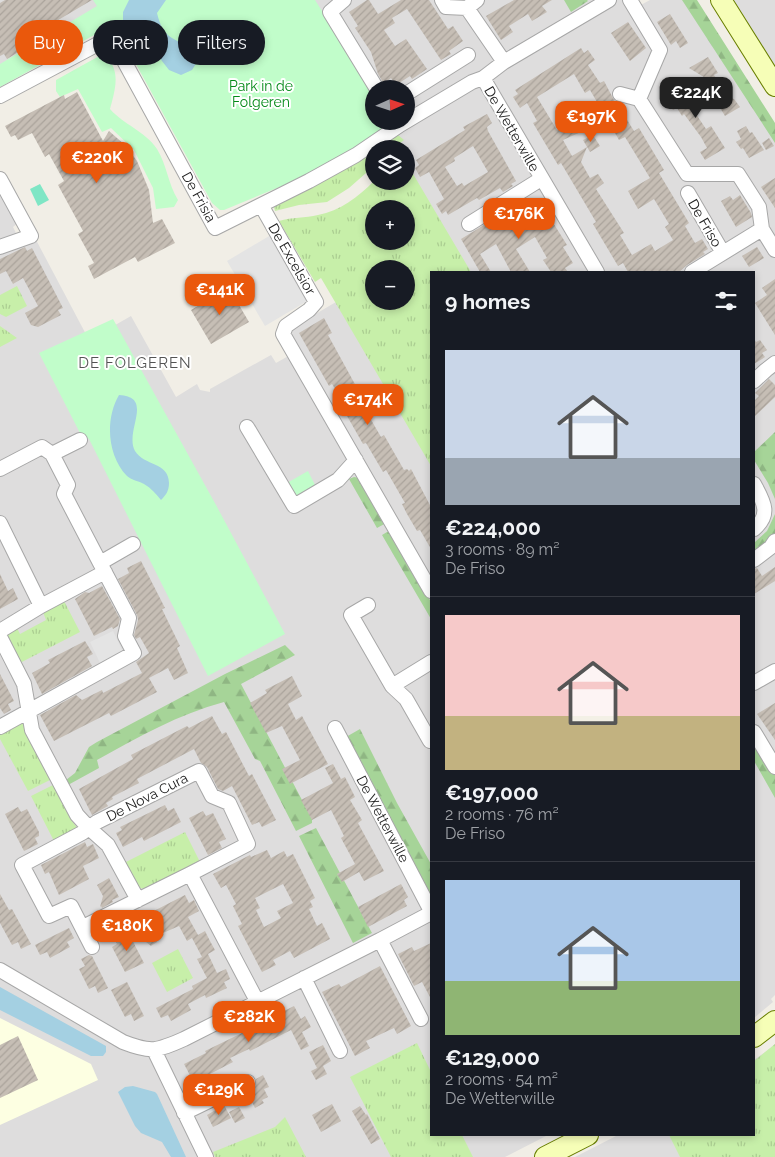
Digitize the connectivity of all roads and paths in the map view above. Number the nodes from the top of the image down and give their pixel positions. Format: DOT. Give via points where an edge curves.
graph roads {
  1 [pos="344,0"];
  2 [pos="442,0"];
  3 [pos="609,0"];
  4 [pos="630,0"];
  5 [pos="721,0"];
  6 [pos="472,4"];
  7 [pos="593,4"];
  8 [pos="468,54"];
  9 [pos="504,62"];
  10 [pos="483,78"];
  11 [pos="372,80"];
  12 [pos="775,86"];
  13 [pos="415,88"];
  14 [pos="620,94"];
  15 [pos="0,96"];
  16 [pos="639,100"];
  17 [pos="415,114"];
  18 [pos="390,130"];
  19 [pos="0,179"];
  20 [pos="541,179"];
  21 [pos="688,192"];
  22 [pos="261,205"];
  23 [pos="469,224"];
  24 [pos="762,229"];
  25 [pos="0,248"];
  26 [pos="775,250"];
  27 [pos="723,253"];
  28 [pos="595,271"];
  29 [pos="694,271"];
  30 [pos="775,364"];
  31 [pos="755,380"];
  32 [pos="248,426"];
  33 [pos="80,440"];
  34 [pos="52,454"];
  35 [pos="356,460"];
  36 [pos="0,469"];
  37 [pos="755,486"];
  38 [pos="0,523"];
  39 [pos="755,528"];
  40 [pos="775,541"];
  41 [pos="133,544"];
  42 [pos="755,559"];
  43 [pos="103,567"];
  44 [pos="430,589"];
  45 [pos="368,605"];
  46 [pos="41,606"];
  47 [pos="0,630"];
  48 [pos="0,637"];
  49 [pos="430,663"];
  50 [pos="775,670"];
  51 [pos="755,682"];
  52 [pos="392,686"];
  53 [pos="28,712"];
  54 [pos="0,727"];
  55 [pos="335,728"];
  56 [pos="755,734"];
  57 [pos="430,741"];
  58 [pos="775,767"];
  59 [pos="89,828"];
  60 [pos="190,874"];
  61 [pos="138,900"];
  62 [pos="430,910"];
  63 [pos="430,913"];
  64 [pos="83,927"];
  65 [pos="380,940"];
  66 [pos="92,947"];
  67 [pos="0,970"];
  68 [pos="304,978"];
  69 [pos="258,1001"];
  70 [pos="421,1018"];
  71 [pos="775,1021"];
  72 [pos="755,1036"];
  73 [pos="154,1050"];
  74 [pos="340,1051"];
  75 [pos="248,1082"];
  76 [pos="184,1113"];
  77 [pos="586,1136"];
  78 [pos="206,1157"];
  79 [pos="545,1157"];
  1 -- 11 [label="street" via="330,12"];
  2 -- 6 [label="street" via="446,6"];
  3 -- 7 [label="street, De Frisia"];
  4 -- 16 [label="street" via="660,50"];
  5 -- 12 [label="main road"];
  6 -- 9 [label="street"];
  7 -- 9 [label="street, De Frisia"];
  8 -- 13 [label="street"];
  9 -- 10 [label="street, De Frisia"];
  10 -- 17 [label="street, De Frisia"];
  10 -- 20 [label="street, De Wetterwille"];
  14 -- 16 [label="street"];
  15 -- 22 [label="street, De Frisia" via="111,37 215,228"];
  16 -- 24 [label="street" via="687,174 738,174 759,206"];
  18 -- 22 [label="street, De Frisia" via="356,156"];
  19 -- 25 [label="street" via="31,236"];
  20 -- 23 [label="street, De Wetterwille"];
  20 -- 28 [label="street, De Wetterwille"];
  21 -- 27 [label="street, De Friso"];
  22 -- 35 [label="street, De Excelsior" via="316,302 286,326 283,334"];
  24 -- 26 [label="street"];
  24 -- 27 [label="street, De Friso"];
  27 -- 29 [label="street, De Friso"];
  30 -- 31 [label="street"];
  32 -- 35 [label="street" via="294,506 338,480"];
  33 -- 34 [label="street"];
  34 -- 36 [label="street" via="42,447"];
  34 -- 43 [label="street" via="68,485 64,494"];
  35 -- 44 [label="street, De Excelsior"];
  37 -- 39 [label="street" via="765,507 764,516"];
  38 -- 46 [label="street"];
  40 -- 42 [label="street"];
  41 -- 43 [label="street"];
  43 -- 46 [label="street"];
  43 -- 53 [label="street" via="129,618 125,636 134,653"];
  45 -- 52 [label="street" via="352,615"];
  46 -- 47 [label="street"];
  48 -- 53 [label="street, De Nova Cura" via="24,684"];
  49 -- 52 [label="street"];
  50 -- 51 [label="street"];
  52 -- 57 [label="street" via="406,699"];
  53 -- 54 [label="street"];
  53 -- 59 [label="street, De Nova Cura" via="32,730 77,815"];
  55 -- 62 [label="street, De Wetterwille"];
  56 -- 58 [label="street"];
  59 -- 60 [label="street, De Nova Cura" via="199,771 212,796 230,803 248,844"];
  59 -- 61 [label="street, De Nova Cura" via="108,845"];
  59 -- 64 [label="street, De Nova Cura" via="22,865 49,916 71,906"];
  60 -- 61 [label="street, De Nova Cura"];
  60 -- 69 [label="street"];
  61 -- 64 [label="street, De Nova Cura"];
  63 -- 65 [label="street, De Wetterwille"];
  64 -- 66 [label="street, De Nova Cura"];
  65 -- 68 [label="street, De Wetterwille"];
  65 -- 70 [label="street"];
  67 -- 73 [label="street" via="123,1042"];
  68 -- 69 [label="street, De Wetterwille"];
  68 -- 74 [label="street"];
  69 -- 73 [label="street, De Wetterwille" via="184,1039"];
  71 -- 72 [label="main road"];
  73 -- 76 [label="street"];
  75 -- 76 [label="street"];
  76 -- 78 [label="street"];
  77 -- 79 [label="main road"];
}
